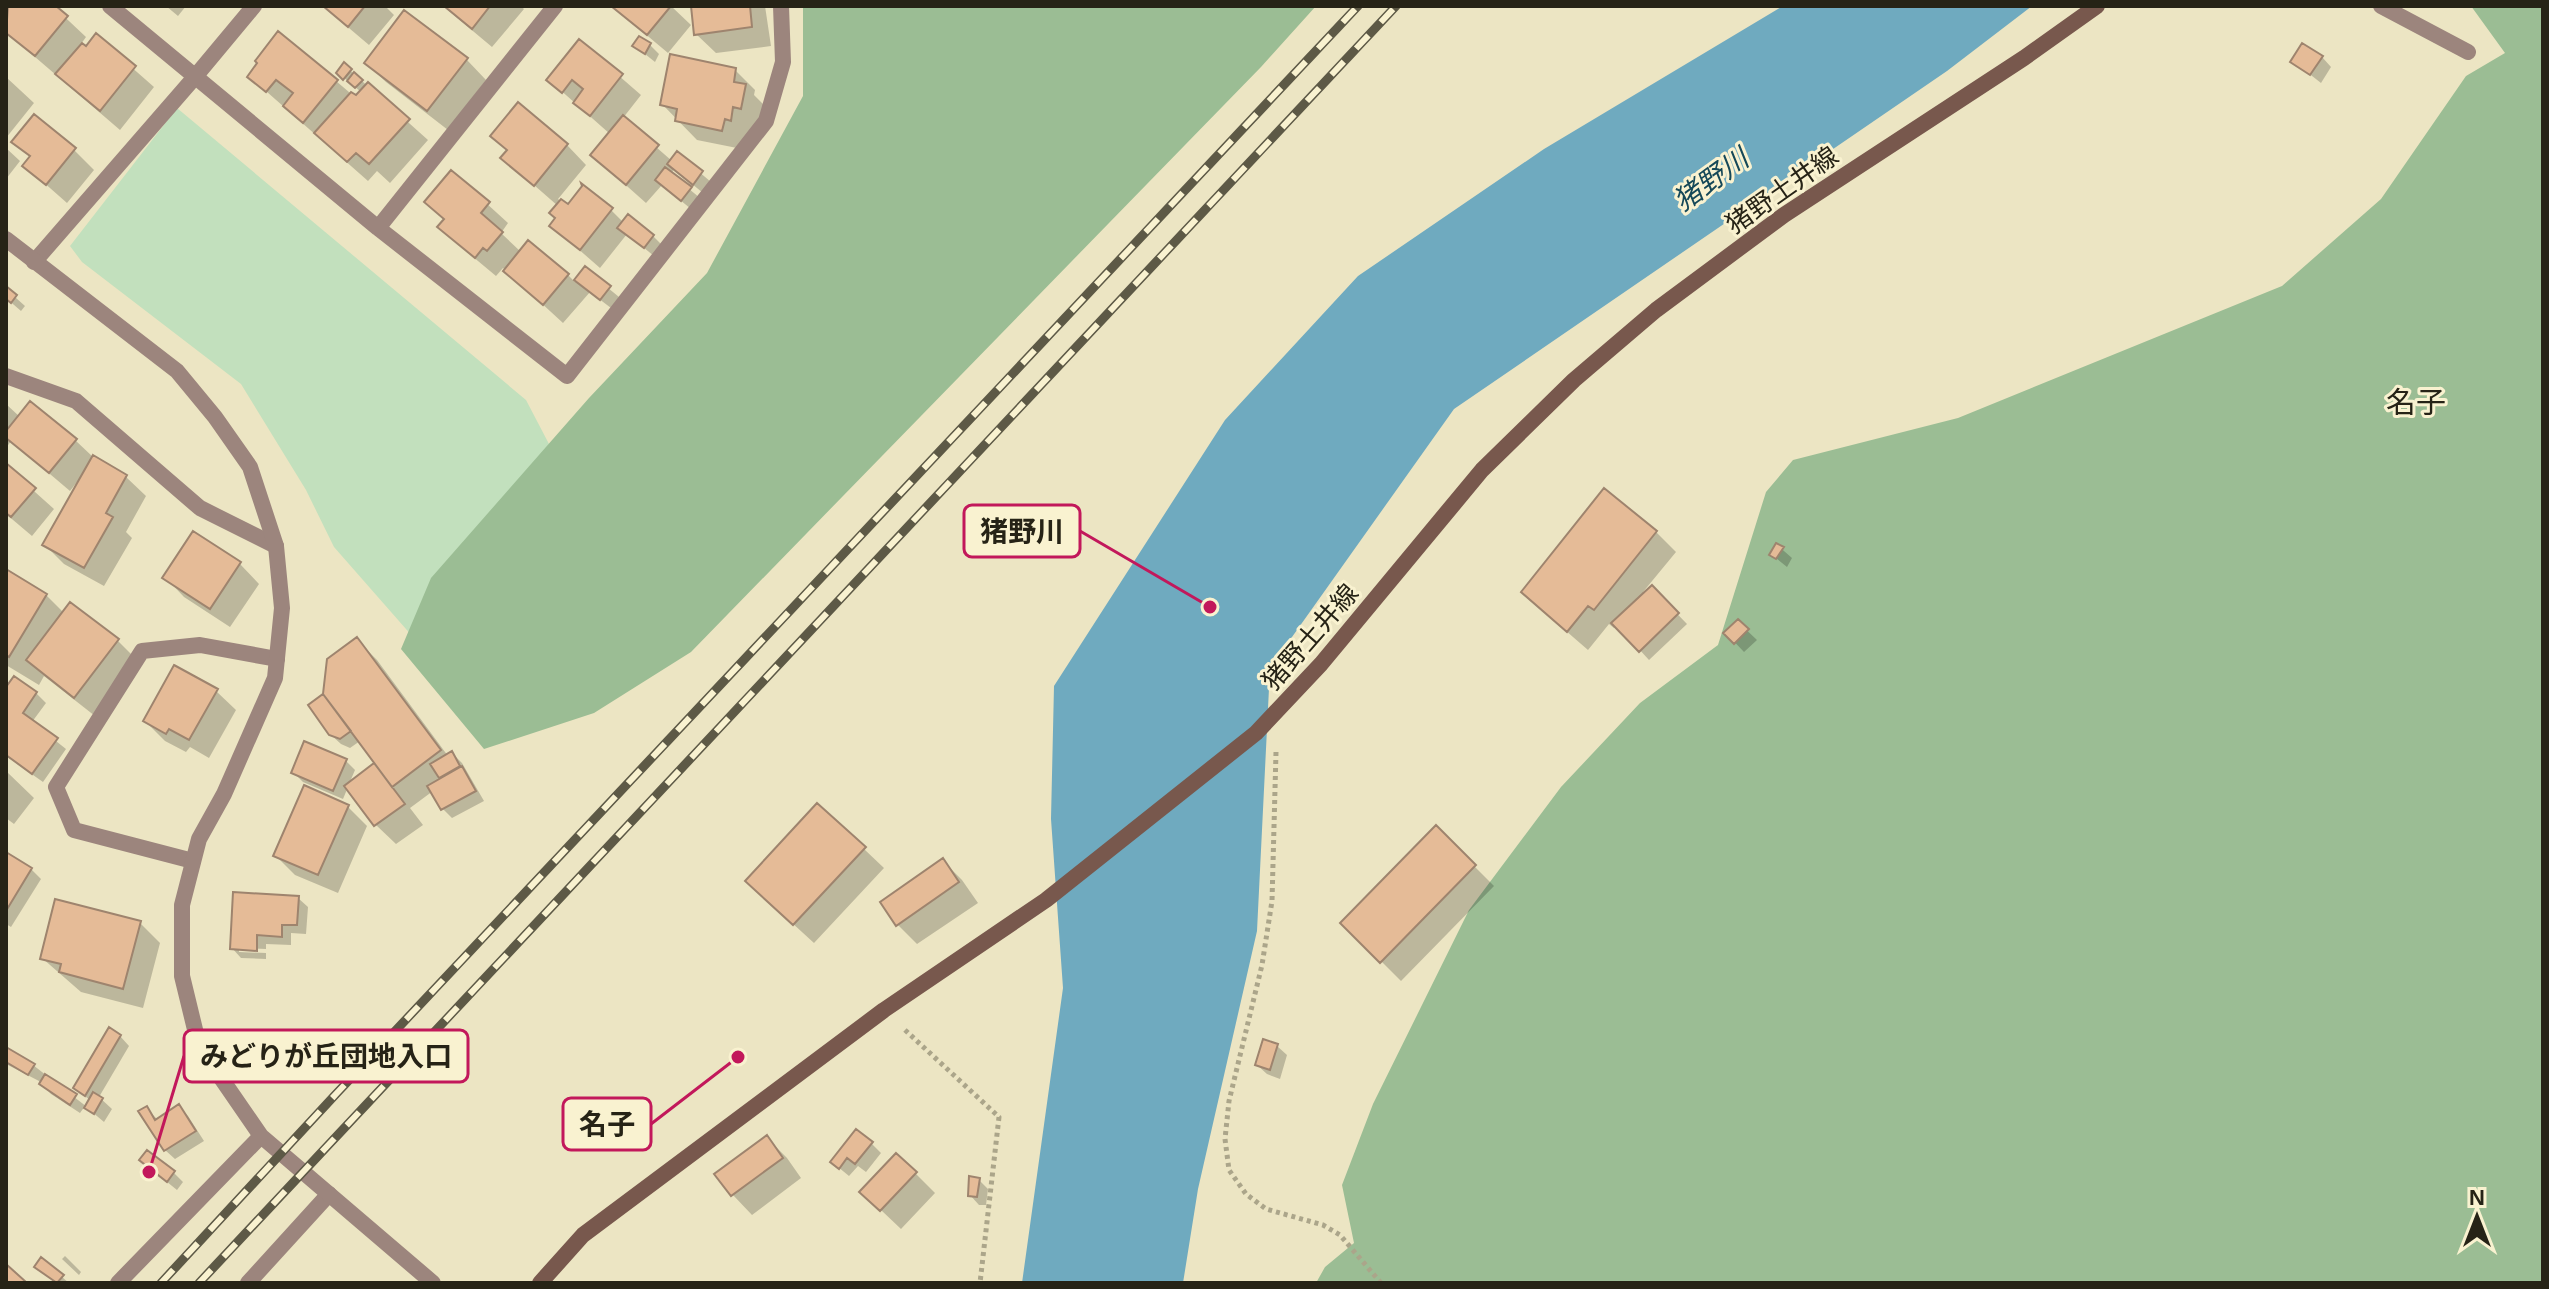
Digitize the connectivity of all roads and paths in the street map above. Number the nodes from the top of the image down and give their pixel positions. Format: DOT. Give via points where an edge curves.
graph roads {
  1 [pos="110,6"];
  2 [pos="254,6"];
  3 [pos="555,6"];
  4 [pos="781,6"];
  5 [pos="2097,6"];
  6 [pos="2381,6"];
  7 [pos="2468,52"];
  8 [pos="194,78"];
  9 [pos="378,228"];
  10 [pos="6,239"];
  11 [pos="34,262"];
  12 [pos="6,376"];
  13 [pos="276,546"];
  14 [pos="277,659"];
  15 [pos="1273,715"];
  16 [pos="193,861"];
  17 [pos="884,1010"];
  18 [pos="261,1136"];
  19 [pos="329,1194"];
  20 [pos="118,1283"];
  21 [pos="248,1283"];
  22 [pos="433,1283"];
  23 [pos="540,1283"];
  24 [pos="980,1283"];
  25 [pos="1381,1283"];
  1 -- 8 [label="street"];
  2 -- 8 [label="street"];
  3 -- 9 [label="street"];
  4 -- 9 [label="street" via="783,62 766,121 567,376"];
  5 -- 15 [label="main road, 猪野土井線" via="1784,215 1656,310 1574,380 1482,470"];
  6 -- 7 [label="street"];
  8 -- 9 [label="street"];
  8 -- 11 [label="street"];
  10 -- 11 [label="street"];
  11 -- 13 [label="street" via="177,371 250,467"];
  12 -- 13 [label="street" via="76,401 200,508"];
  13 -- 14 [label="street" via="282,608"];
  14 -- 16 [label="street" via="271,690"];
  14 -- 16 [label="street" via="200,645 142,651 56,787 74,830"];
  15 -- 17 [label="main road, 猪野土井線" via="1046,900"];
  15 -- 25 [label="path" via="1277,766 1272,901 1229,1101 1229,1170 1246,1194 1266,1209 1340,1235"];
  16 -- 18 [label="street" via="182,905 185,990 199,1046"];
  17 -- 23 [label="main road, 猪野土井線" via="583,1235"];
  17 -- 24 [label="path" via="999,1117"];
  18 -- 19 [label="street"];
  18 -- 20 [label="street"];
  19 -- 21 [label="street"];
  19 -- 22 [label="street"];
}
